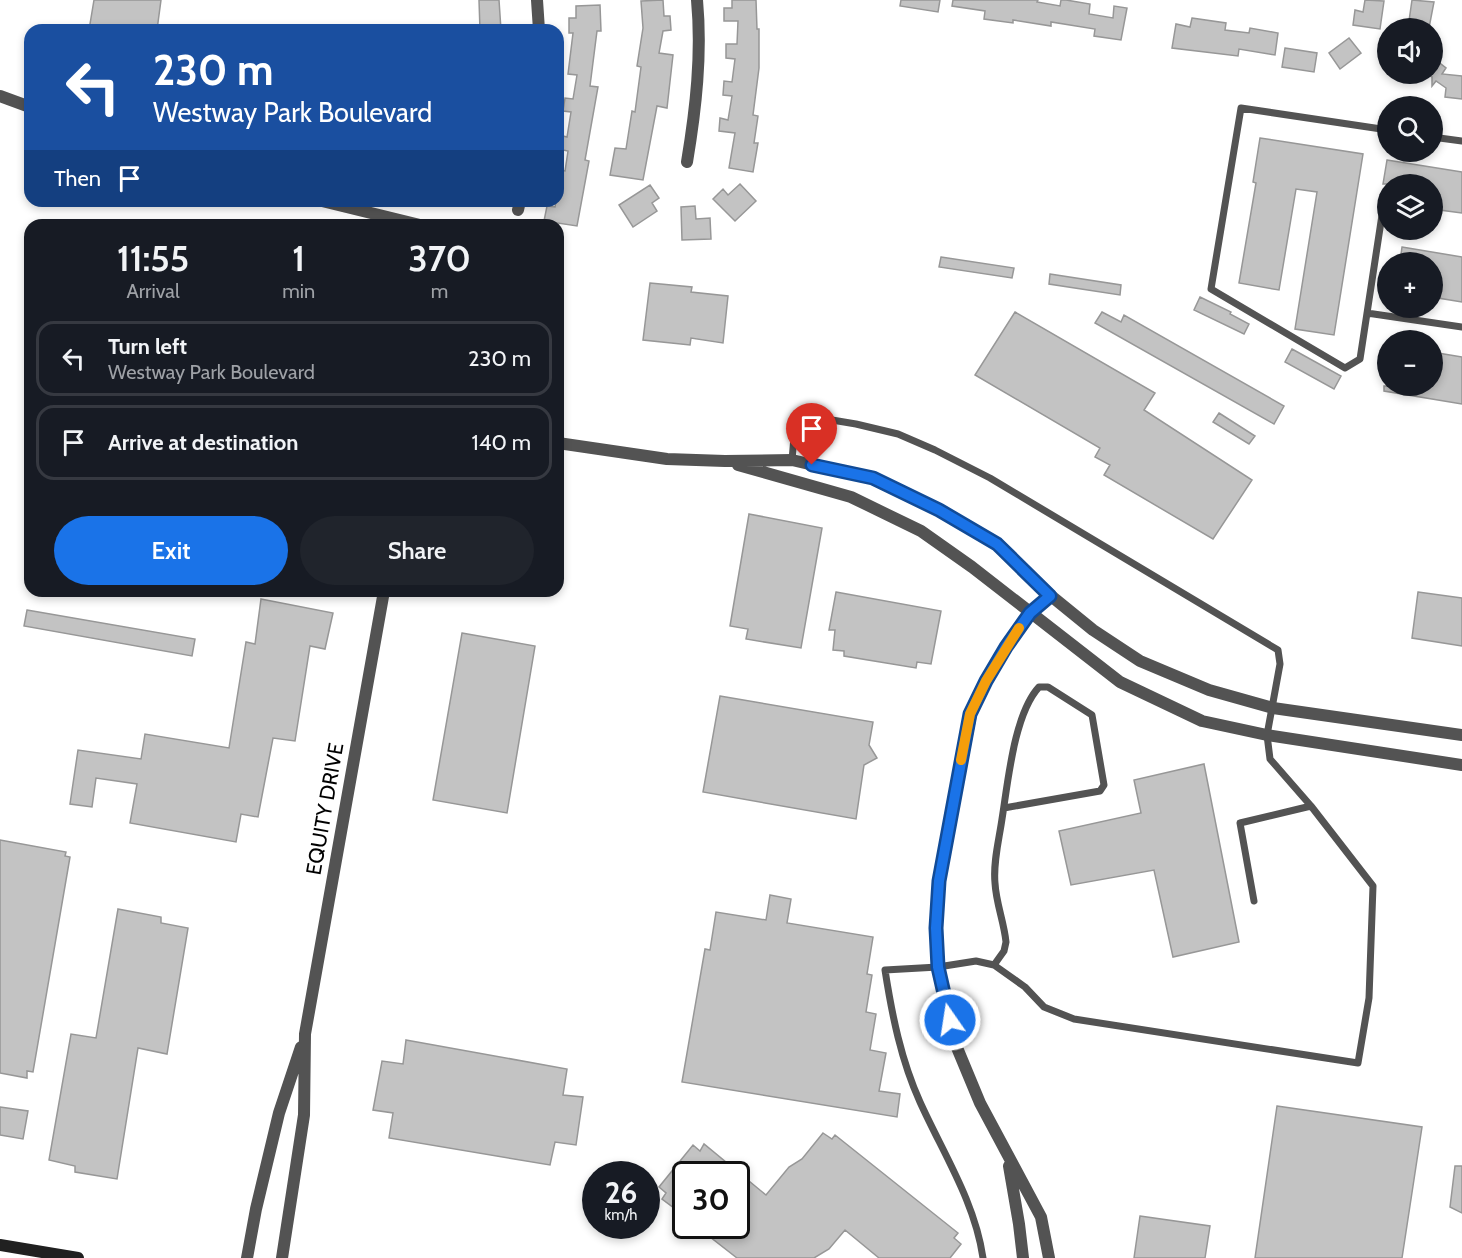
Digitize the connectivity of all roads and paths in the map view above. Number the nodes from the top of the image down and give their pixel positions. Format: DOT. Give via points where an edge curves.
graph roads {
  1 [pos="537,0"];
  2 [pos="697,0"];
  3 [pos="539,24"];
  4 [pos="0,96"];
  5 [pos="24,105"];
  6 [pos="1377,128"];
  7 [pos="1443,138"];
  8 [pos="1462,141"];
  9 [pos="687,162"];
  10 [pos="346,207"];
  11 [pos="396,219"];
  12 [pos="1378,240"];
  13 [pos="1367,313"];
  14 [pos="1462,327"];
  15 [pos="564,444"];
  16 [pos="792,460"];
  17 [pos="725,461"];
  18 [pos="1050,596"];
  19 [pos="383,597"];
  20 [pos="1030,613"];
  21 [pos="1273,708"];
  22 [pos="1267,735"];
  23 [pos="1462,735"];
  24 [pos="1462,765"];
  25 [pos="1311,806"];
  26 [pos="1004,808"];
  27 [pos="1254,901"];
  28 [pos="994,965"];
  29 [pos="938,967"];
  30 [pos="305,1034"];
  31 [pos="1007,1156"];
  32 [pos="0,1245"];
  33 [pos="78,1258"];
  34 [pos="247,1258"];
  35 [pos="282,1258"];
  36 [pos="983,1258"];
  37 [pos="1023,1258"];
  38 [pos="1049,1258"];
  1 -- 3 [label="street"];
  2 -- 9 [label="street" via="699,74"];
  4 -- 5 [label="street"];
  6 -- 13 [label="lane" via="1241,108 1211,289 1345,368 1360,359"];
  7 -- 8 [label="lane"];
  10 -- 11 [label="street"];
  12 -- 13 [label="lane"];
  13 -- 14 [label="lane"];
  15 -- 17 [label="street" via="667,459"];
  16 -- 17 [label="street"];
  16 -- 18 [label="street" via="873,478 939,510 997,544"];
  16 -- 21 [label="lane" via="796,414 898,434 990,478 1278,650 1280,663"];
  17 -- 20 [label="street" via="851,497 921,531"];
  18 -- 20 [label="street"];
  18 -- 21 [label="street" via="1140,661 1209,690"];
  19 -- 30 [label="street, EQUITY DRIVE"];
  20 -- 22 [label="street" via="1119,682 1202,721"];
  20 -- 29 [label="street" via="986,681 970,714 939,881"];
  21 -- 22 [label="lane"];
  21 -- 23 [label="street"];
  22 -- 24 [label="street"];
  22 -- 25 [label="lane" via="1270,759"];
  25 -- 27 [label="lane" via="1240,823"];
  25 -- 28 [label="lane" via="1373,886 1369,998 1358,1064 1074,1019 1044,1007 1025,987"];
  26 -- 26 [label="lane" via="1017,735 1032,695 1039,687 1048,687 1092,715 1104,785 1100,791"];
  26 -- 28 [label="lane" via="994,868 1006,942"];
  28 -- 29 [label="lane" via="976,961"];
  29 -- 31 [label="street" via="954,1038"];
  29 -- 36 [label="lane" via="885,970 905,1061 972,1214"];
  30 -- 34 [label="street, EQUITY DRIVE" via="279,1113"];
  30 -- 35 [label="street, EQUITY DRIVE" via="304,1115"];
  31 -- 37 [label="street"];
  31 -- 38 [label="street" via="1041,1217"];
  32 -- 33 [label="main road"];
}
